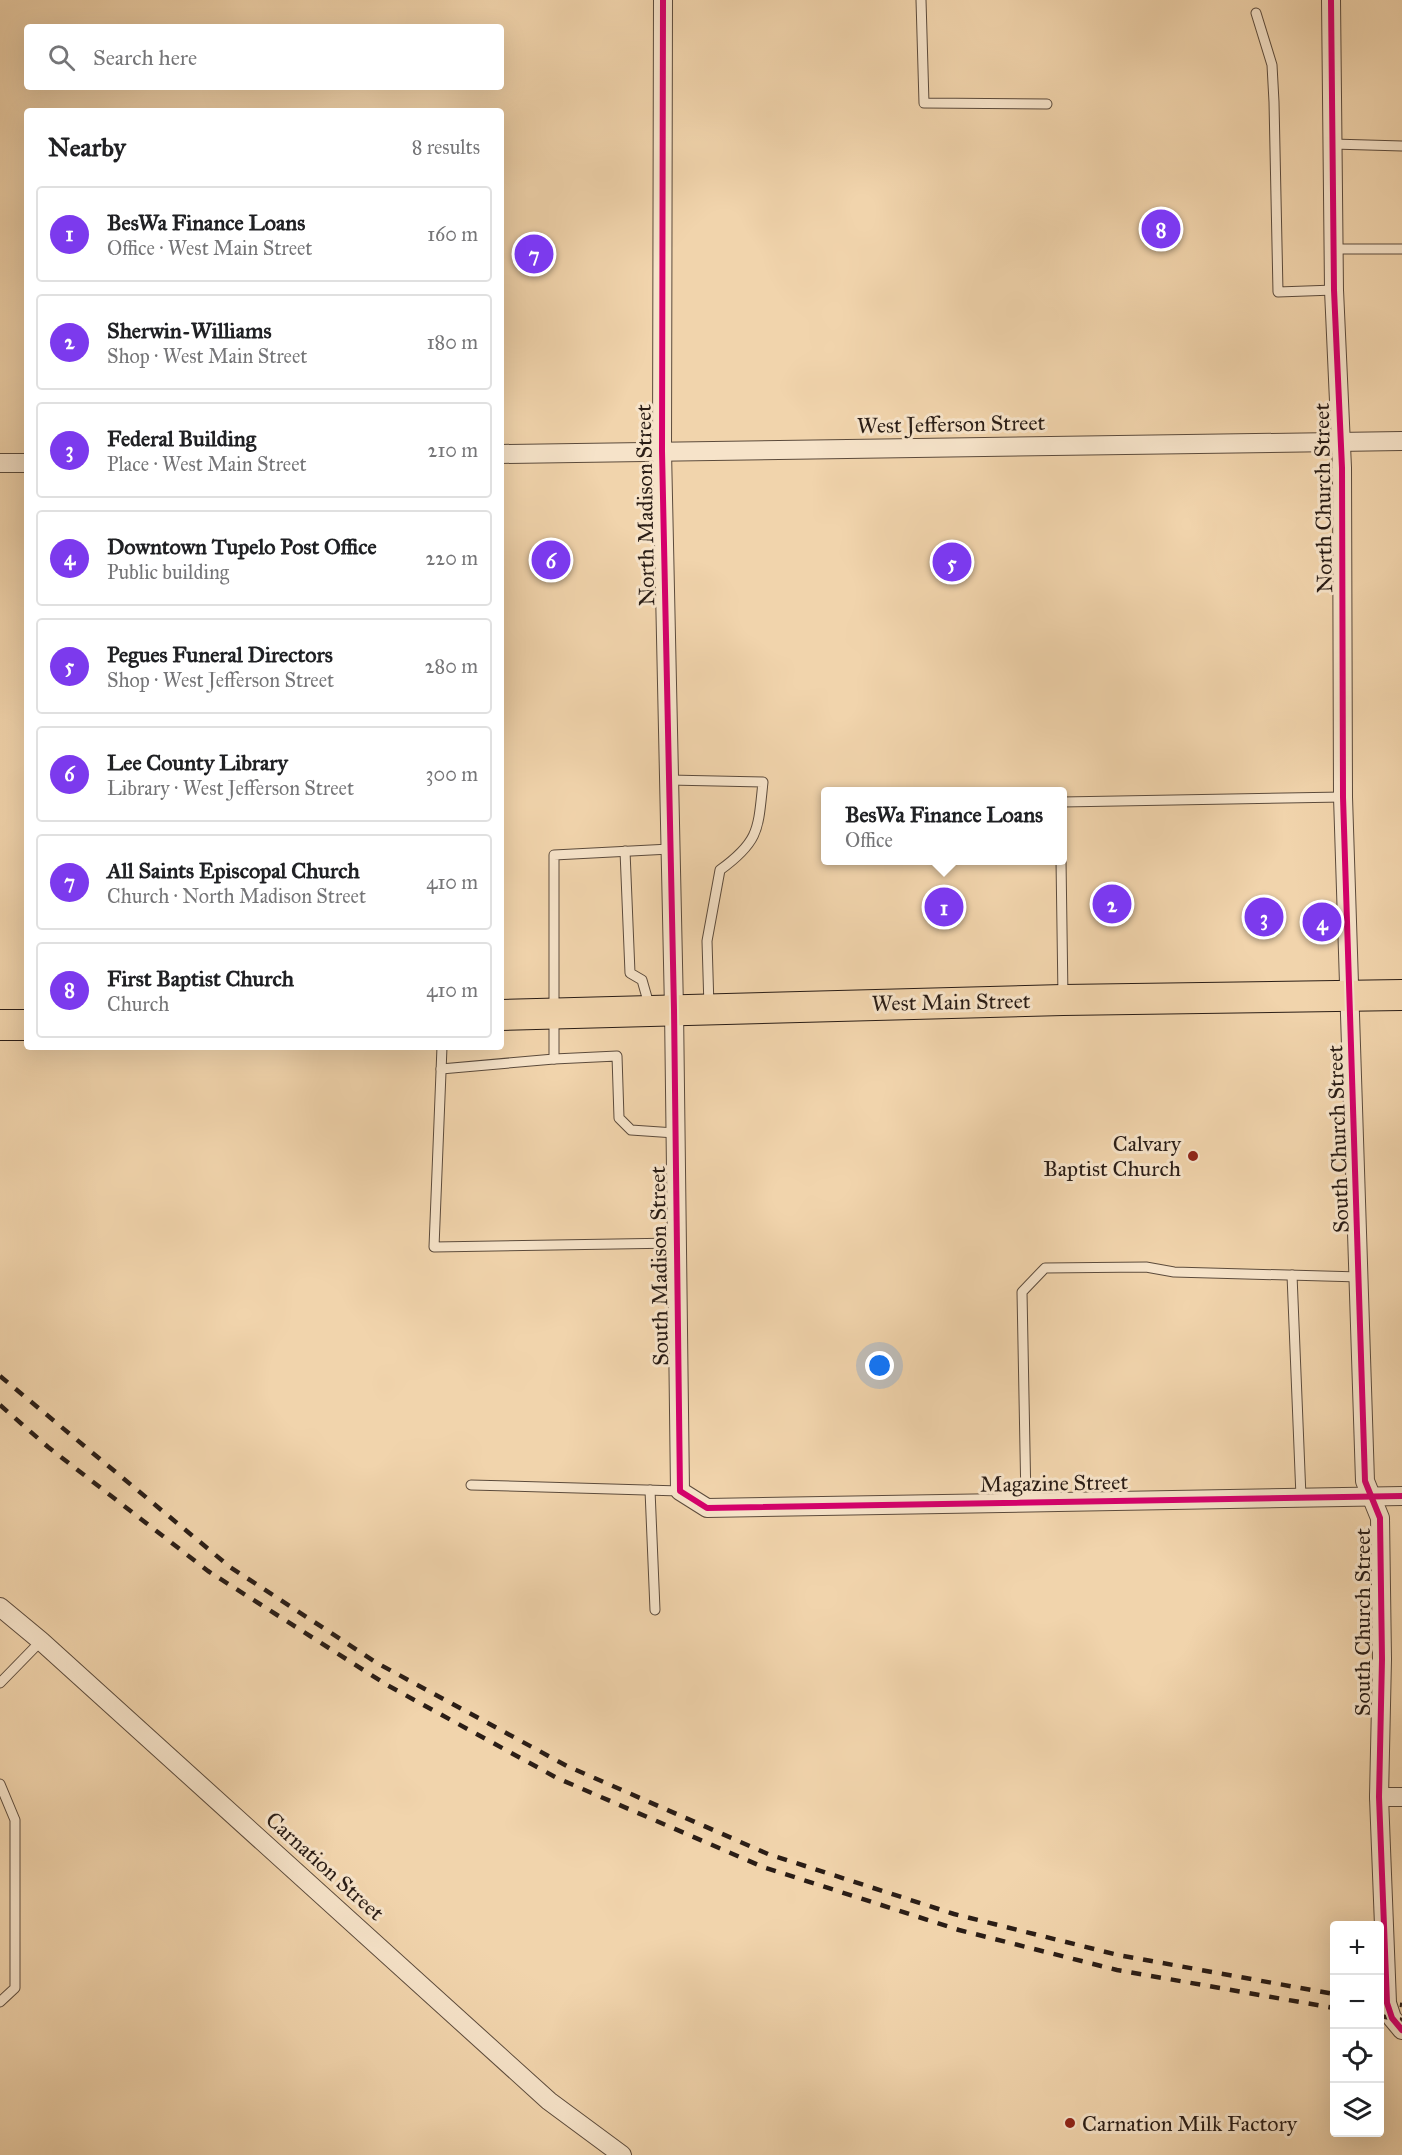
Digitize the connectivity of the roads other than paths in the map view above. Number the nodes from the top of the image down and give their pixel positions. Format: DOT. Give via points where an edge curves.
graph roads {
  1 [pos="663,0"];
  2 [pos="921,0"];
  3 [pos="1330,0"];
  4 [pos="1256,14"];
  5 [pos="1047,104"];
  6 [pos="1333,144"];
  7 [pos="1402,146"];
  8 [pos="1334,249"];
  9 [pos="1402,249"];
  10 [pos="1335,290"];
  11 [pos="1402,441"];
  12 [pos="1341,442"];
  13 [pos="662,451"];
  14 [pos="504,454"];
  15 [pos="0,463"];
  16 [pos="24,463"];
  17 [pos="669,780"];
  18 [pos="1343,797"];
  19 [pos="1067,802"];
  20 [pos="670,849"];
  21 [pos="625,850"];
  22 [pos="1061,865"];
  23 [pos="1402,995"];
  24 [pos="1352,996"];
  25 [pos="1063,1000"];
  26 [pos="709,1008"];
  27 [pos="662,1010"];
  28 [pos="554,1013"];
  29 [pos="504,1015"];
  30 [pos="0,1025"];
  31 [pos="24,1025"];
  32 [pos="442,1050"];
  33 [pos="554,1059"];
  34 [pos="441,1069"];
  35 [pos="675,1133"];
  36 [pos="677,1243"];
  37 [pos="1292,1275"];
  38 [pos="1359,1277"];
  39 [pos="471,1485"];
  40 [pos="650,1490"];
  41 [pos="680,1491"];
  42 [pos="1402,1496"];
  43 [pos="1301,1497"];
  44 [pos="1371,1497"];
  45 [pos="1026,1502"];
  46 [pos="0,1607"];
  47 [pos="655,1611"];
  48 [pos="41,1641"];
  49 [pos="0,1682"];
  50 [pos="0,1784"];
  51 [pos="1379,1797"];
  52 [pos="1402,1797"];
  53 [pos="0,2002"];
  54 [pos="1402,2030"];
  55 [pos="622,2155"];
  1 -- 13 [label="street, North Madison Street"];
  2 -- 5 [label="lane" via="924,103"];
  3 -- 6 [label="street, North Church Street"];
  4 -- 10 [label="lane" via="1272,74 1278,292"];
  6 -- 7 [label="lane"];
  6 -- 8 [label="street, North Church Street"];
  8 -- 9 [label="lane"];
  8 -- 10 [label="street, North Church Street"];
  10 -- 12 [label="street, North Church Street"];
  11 -- 12 [label="street, West Jefferson Street"];
  12 -- 13 [label="street, West Jefferson Street"];
  12 -- 18 [label="street, North Church Street"];
  13 -- 14 [label="street, West Jefferson Street"];
  13 -- 17 [label="street, North Madison Street"];
  15 -- 16 [label="street"];
  17 -- 20 [label="street, North Madison Street"];
  17 -- 26 [label="lane" via="763,782 758,828 743,854 720,870 707,941"];
  18 -- 19 [label="lane"];
  18 -- 24 [label="street, North Church Street"];
  20 -- 21 [label="lane"];
  20 -- 27 [label="street, North Madison Street"];
  21 -- 27 [label="lane" via="630,973 642,980"];
  21 -- 28 [label="lane" via="554,855"];
  22 -- 25 [label="lane"];
  23 -- 24 [label="main road, West Main Street"];
  24 -- 25 [label="main road, West Main Street"];
  24 -- 38 [label="street, South Church Street"];
  25 -- 26 [label="main road, West Main Street"];
  26 -- 27 [label="main road, West Main Street"];
  27 -- 28 [label="main road, West Main Street"];
  27 -- 35 [label="street, South Madison Street"];
  28 -- 29 [label="main road, West Main Street"];
  28 -- 33 [label="lane"];
  30 -- 31 [label="main road"];
  32 -- 34 [label="lane"];
  33 -- 34 [label="lane"];
  33 -- 35 [label="lane" via="617,1056 619,1118 631,1130"];
  34 -- 36 [label="lane" via="434,1248"];
  35 -- 36 [label="street, South Madison Street"];
  36 -- 41 [label="street, South Madison Street"];
  37 -- 38 [label="lane"];
  37 -- 43 [label="lane"];
  37 -- 45 [label="lane" via="1174,1272 1146,1267 1045,1268 1022,1292"];
  38 -- 44 [label="street, South Church Street" via="1365,1481"];
  39 -- 40 [label="lane"];
  40 -- 41 [label="lane"];
  40 -- 47 [label="lane"];
  41 -- 45 [label="street, Magazine Street" via="707,1508"];
  42 -- 44 [label="street, Magazine Street"];
  43 -- 44 [label="street, Magazine Street"];
  43 -- 45 [label="street, Magazine Street"];
  44 -- 51 [label="street, South Church Street" via="1380,1518"];
  46 -- 48 [label="street, Carnation Street"];
  48 -- 49 [label="lane"];
  48 -- 55 [label="street, Carnation Street" via="549,2101"];
  50 -- 53 [label="lane" via="15,1820 15,1988"];
  51 -- 52 [label="street"];
  51 -- 54 [label="street, South Church Street" via="1388,2003 1392,2018"];
}
